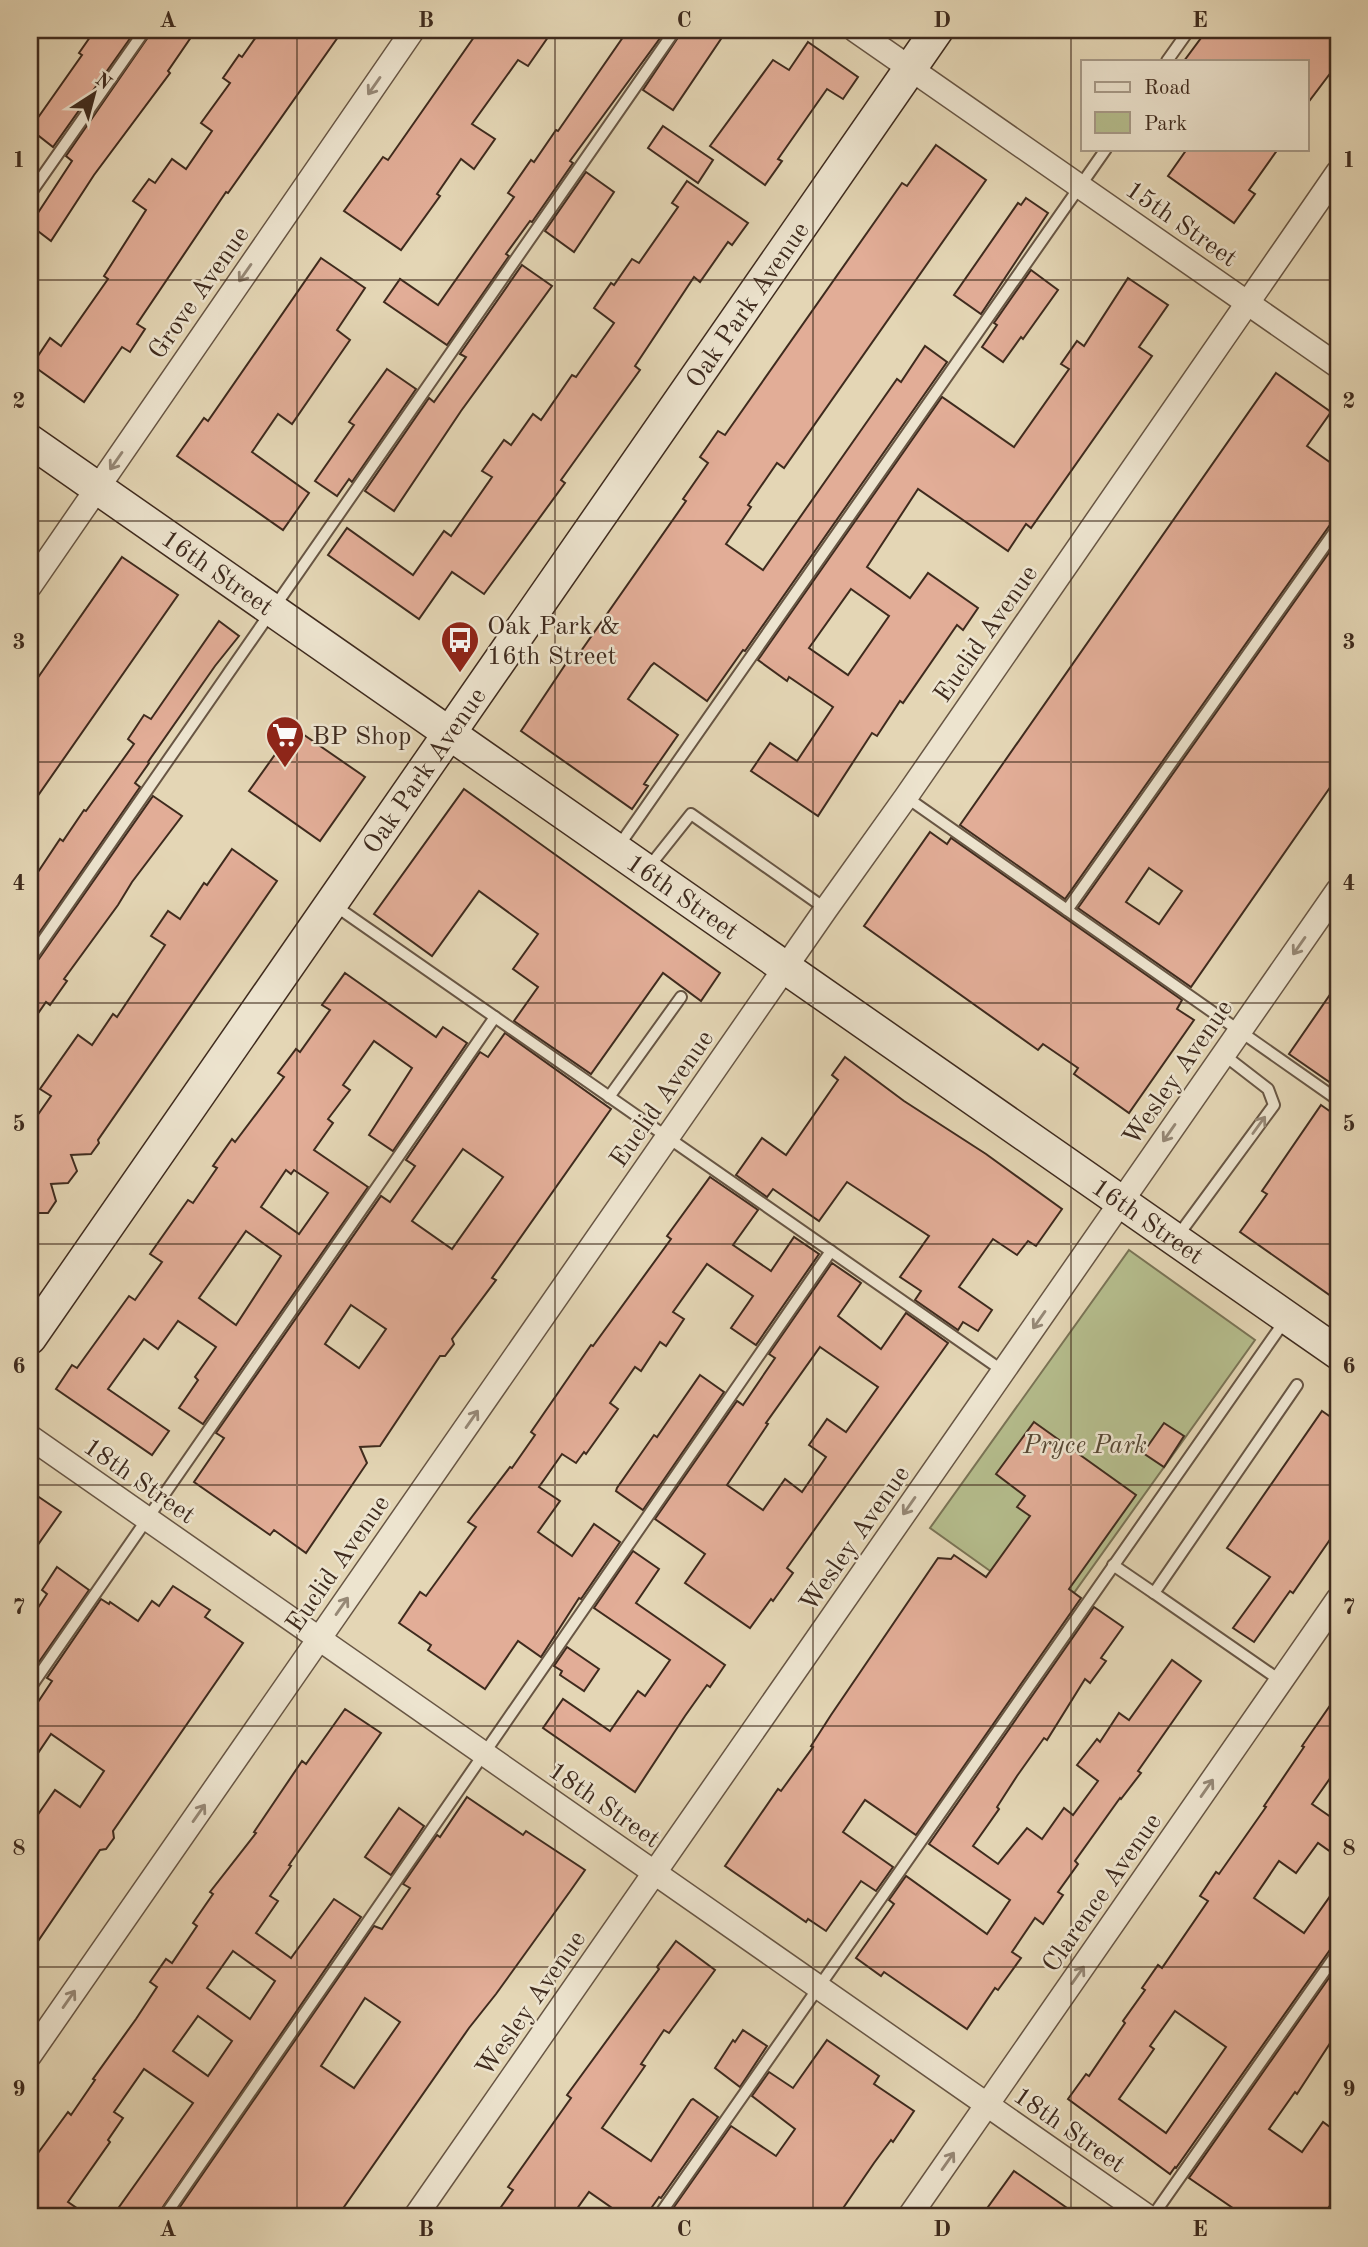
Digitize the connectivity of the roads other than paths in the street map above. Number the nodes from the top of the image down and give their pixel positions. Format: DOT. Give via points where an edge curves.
graph roads {
  1 [pos="145,30"];
  2 [pos="412,30"];
  3 [pos="675,30"];
  4 [pos="855,30"];
  5 [pos="937,30"];
  6 [pos="1189,30"];
  7 [pos="1168,60"];
  8 [pos="911,68"];
  9 [pos="1105,150"];
  10 [pos="1338,172"];
  11 [pos="1080,186"];
  12 [pos="30,194"];
  13 [pos="1248,302"];
  14 [pos="1338,366"];
  15 [pos="30,440"];
  16 [pos="97,487"];
  17 [pos="1338,527"];
  18 [pos="30,586"];
  19 [pos="272,610"];
  20 [pos="450,733"];
  21 [pos="906,797"];
  22 [pos="617,849"];
  23 [pos="647,871"];
  24 [pos="1338,890"];
  25 [pos="331,903"];
  26 [pos="826,909"];
  27 [pos="1067,910"];
  28 [pos="30,959"];
  29 [pos="786,967"];
  30 [pos="681,997"];
  31 [pos="495,1017"];
  32 [pos="1240,1031"];
  33 [pos="1224,1055"];
  34 [pos="609,1097"];
  35 [pos="1338,1100"];
  36 [pos="667,1138"];
  37 [pos="1122,1202"];
  38 [pos="1175,1239"];
  39 [pos="831,1251"];
  40 [pos="1287,1317"];
  41 [pos="30,1338"];
  42 [pos="1338,1353"];
  43 [pos="1003,1371"];
  44 [pos="1297,1385"];
  45 [pos="30,1437"];
  46 [pos="147,1519"];
  47 [pos="1113,1565"];
  48 [pos="1154,1593"];
  49 [pos="1338,1599"];
  50 [pos="319,1639"];
  51 [pos="1281,1681"];
  52 [pos="30,1688"];
  53 [pos="484,1754"];
  54 [pos="654,1873"];
  55 [pos="1338,1952"];
  56 [pos="817,1987"];
  57 [pos="30,2056"];
  58 [pos="986,2105"];
  59 [pos="164,2217"];
  60 [pos="415,2217"];
  61 [pos="658,2217"];
  62 [pos="909,2217"];
  63 [pos="1150,2217"];
  1 -- 12 [label="lane"];
  2 -- 16 [label="street, Grove Avenue, one-way"];
  3 -- 19 [label="lane"];
  4 -- 8 [label="street, 15th Street"];
  5 -- 8 [label="street, Oak Park Avenue"];
  6 -- 7 [label="lane"];
  8 -- 11 [label="street, 15th Street"];
  8 -- 20 [label="street, Oak Park Avenue"];
  9 -- 11 [label="lane"];
  10 -- 13 [label="street, Euclid Avenue"];
  11 -- 13 [label="street, 15th Street"];
  11 -- 22 [label="lane"];
  13 -- 14 [label="street, 15th Street"];
  13 -- 21 [label="street, Euclid Avenue"];
  15 -- 16 [label="street, 16th Street"];
  16 -- 18 [label="street, Grove Avenue"];
  16 -- 19 [label="street, 16th Street"];
  17 -- 27 [label="lane"];
  19 -- 20 [label="street, 16th Street"];
  19 -- 28 [label="lane"];
  20 -- 22 [label="street, 16th Street"];
  20 -- 25 [label="street, Oak Park Avenue"];
  21 -- 26 [label="street, Euclid Avenue"];
  21 -- 27 [label="lane"];
  22 -- 23 [label="street, 16th Street"];
  23 -- 26 [label="lane" via="691,814"];
  23 -- 29 [label="street, 16th Street"];
  24 -- 32 [label="street, Wesley Avenue, one-way"];
  25 -- 31 [label="lane"];
  25 -- 41 [label="street, Oak Park Avenue"];
  26 -- 29 [label="street, Euclid Avenue"];
  27 -- 32 [label="lane"];
  29 -- 36 [label="street, Euclid Avenue"];
  29 -- 37 [label="street, 16th Street"];
  30 -- 34 [label="lane"];
  31 -- 34 [label="lane"];
  31 -- 46 [label="lane"];
  32 -- 33 [label="street, Wesley Avenue"];
  32 -- 35 [label="lane"];
  33 -- 37 [label="street, Wesley Avenue, one-way"];
  38 -- 33 [label="lane, one-way" via="1274,1105 1268,1088"];
  34 -- 36 [label="lane"];
  36 -- 39 [label="lane"];
  50 -- 36 [label="street, Euclid Avenue, one-way"];
  37 -- 38 [label="street, 16th Street"];
  37 -- 43 [label="street, Wesley Avenue, one-way"];
  38 -- 40 [label="street, 16th Street"];
  39 -- 43 [label="lane"];
  39 -- 53 [label="lane"];
  40 -- 42 [label="street, 16th Street"];
  40 -- 47 [label="lane"];
  43 -- 54 [label="street, Wesley Avenue, one-way"];
  44 -- 48 [label="lane"];
  45 -- 46 [label="street, 18th Street"];
  46 -- 50 [label="street, 18th Street"];
  46 -- 52 [label="lane"];
  47 -- 48 [label="lane"];
  47 -- 56 [label="lane"];
  48 -- 51 [label="lane"];
  49 -- 51 [label="street, Clarence Avenue"];
  50 -- 53 [label="street, 18th Street"];
  57 -- 50 [label="street, Euclid Avenue, one-way"];
  58 -- 51 [label="street, Clarence Avenue, one-way"];
  53 -- 54 [label="street, 18th Street"];
  53 -- 59 [label="lane"];
  54 -- 56 [label="street, 18th Street"];
  54 -- 60 [label="street, Wesley Avenue"];
  55 -- 63 [label="lane"];
  56 -- 58 [label="street, 18th Street"];
  56 -- 61 [label="lane"];
  62 -- 58 [label="street, Clarence Avenue, one-way"];
  58 -- 63 [label="street, 18th Street"];
}
